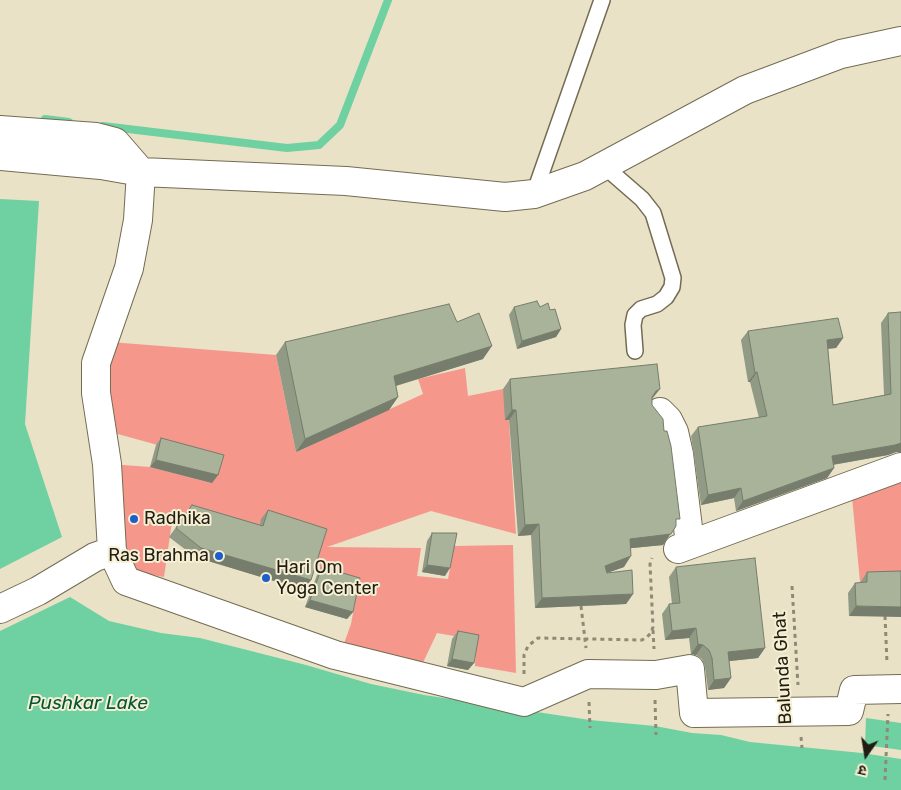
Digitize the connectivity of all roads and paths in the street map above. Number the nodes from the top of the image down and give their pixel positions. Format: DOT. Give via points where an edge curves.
graph roads {
  1 [pos="602,0"];
  2 [pos="901,41"];
  3 [pos="0,130"];
  4 [pos="0,156"];
  5 [pos="604,166"];
  6 [pos="141,172"];
  7 [pos="534,194"];
  8 [pos="635,351"];
  9 [pos="660,412"];
  10 [pos="901,467"];
  11 [pos="684,546"];
  12 [pos="104,554"];
  13 [pos="792,586"];
  14 [pos="0,608"];
  15 [pos="901,689"];
  16 [pos="524,702"];
  17 [pos="800,710"];
  18 [pos="802,748"];
  1 -- 7 [label="lane"];
  2 -- 5 [label="street" via="841,54 745,90"];
  3 -- 6 [label="street" via="96,137 115,142"];
  4 -- 6 [label="street"];
  5 -- 7 [label="street"];
  5 -- 8 [label="lane" via="642,199 653,214 673,278 666,297 635,315"];
  6 -- 7 [label="street" via="346,181 505,198"];
  6 -- 12 [label="street" via="138,220 129,268 96,363 96,393 108,464"];
  9 -- 11 [label="street" via="674,432 679,454"];
  10 -- 11 [label="street"];
  11 -- 16 [label="path" via="652,558 652,633 642,640 538,638 528,646 524,655"];
  12 -- 14 [label="street"];
  12 -- 16 [label="street" via="126,581 335,655"];
  13 -- 17 [label="path, Balunda Ghat"];
  15 -- 17 [label="street" via="854,690 849,711"];
  16 -- 17 [label="street" via="588,674 656,675 690,669 694,713"];
  17 -- 18 [label="path, Balunda Ghat"];
}
